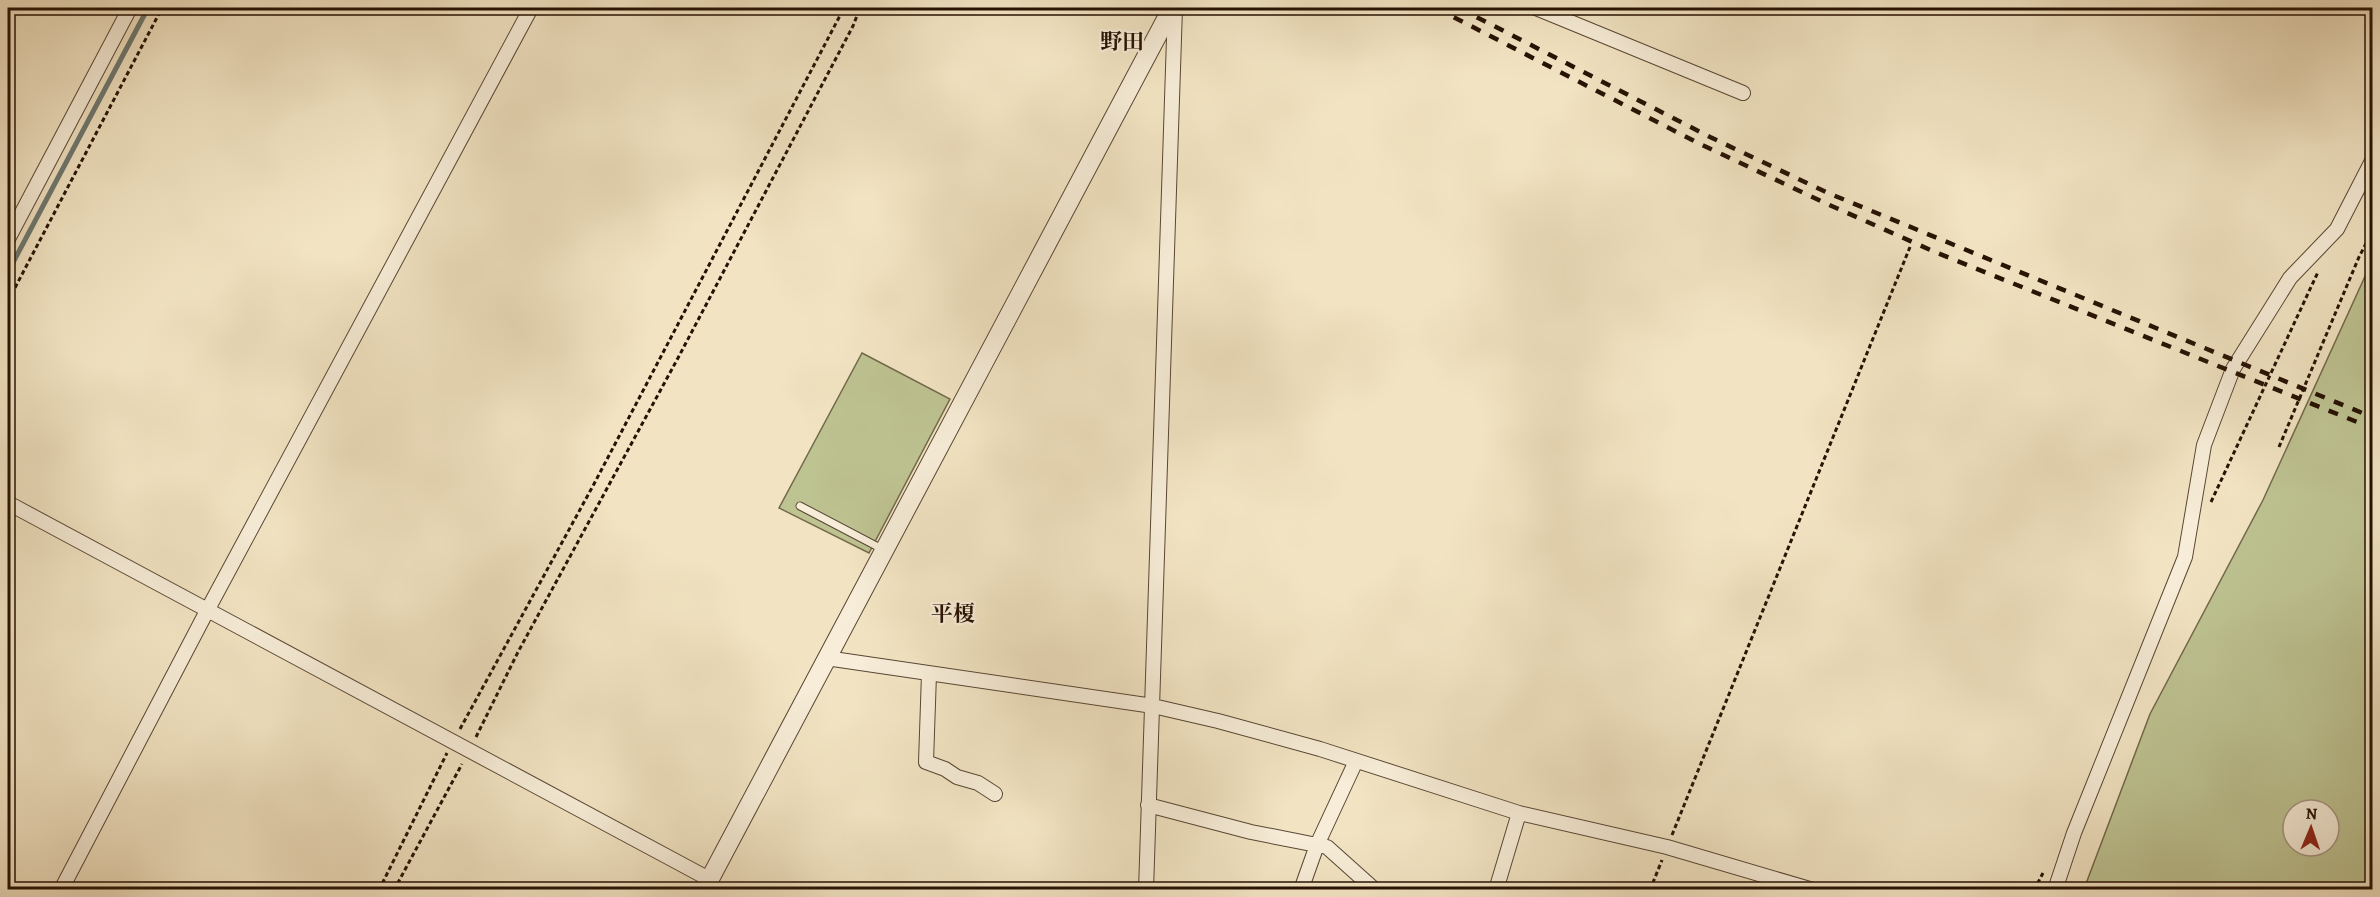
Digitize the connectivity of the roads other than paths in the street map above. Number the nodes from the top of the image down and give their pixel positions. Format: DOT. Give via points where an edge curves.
graph roads {
  1 [pos="130,8"];
  2 [pos="531,8"];
  3 [pos="1174,8"];
  4 [pos="1536,8"];
  5 [pos="1743,93"];
  6 [pos="2373,161"];
  7 [pos="8,239"];
  8 [pos="8,503"];
  9 [pos="800,506"];
  10 [pos="884,550"];
  11 [pos="208,609"];
  12 [pos="826,658"];
  13 [pos="929,674"];
  14 [pos="1153,706"];
  15 [pos="1356,761"];
  16 [pos="995,794"];
  17 [pos="1148,805"];
  18 [pos="1519,813"];
  19 [pos="1317,845"];
  20 [pos="707,884"];
  21 [pos="61,890"];
  22 [pos="1146,890"];
  23 [pos="1301,890"];
  24 [pos="1375,890"];
  25 [pos="1496,890"];
  26 [pos="1813,890"];
  27 [pos="2055,890"];
  1 -- 7 [label="street"];
  2 -- 11 [label="street"];
  3 -- 10 [label="street"];
  3 -- 14 [label="street"];
  4 -- 5 [label="street"];
  6 -- 27 [label="street" via="2337,229 2290,278 2233,369 2204,446 2185,557 2074,833"];
  8 -- 11 [label="street"];
  9 -- 10 [label="lane"];
  10 -- 12 [label="street"];
  11 -- 20 [label="street" via="470,749"];
  11 -- 21 [label="street"];
  12 -- 13 [label="street"];
  12 -- 20 [label="street"];
  13 -- 14 [label="street"];
  13 -- 16 [label="street" via="926,762"];
  14 -- 15 [label="street"];
  14 -- 17 [label="street"];
  15 -- 18 [label="street"];
  15 -- 19 [label="street"];
  17 -- 19 [label="street"];
  17 -- 22 [label="street"];
  18 -- 25 [label="street"];
  18 -- 26 [label="street" via="1667,848"];
  19 -- 23 [label="street"];
  19 -- 24 [label="street" via="1327,847"];
}
